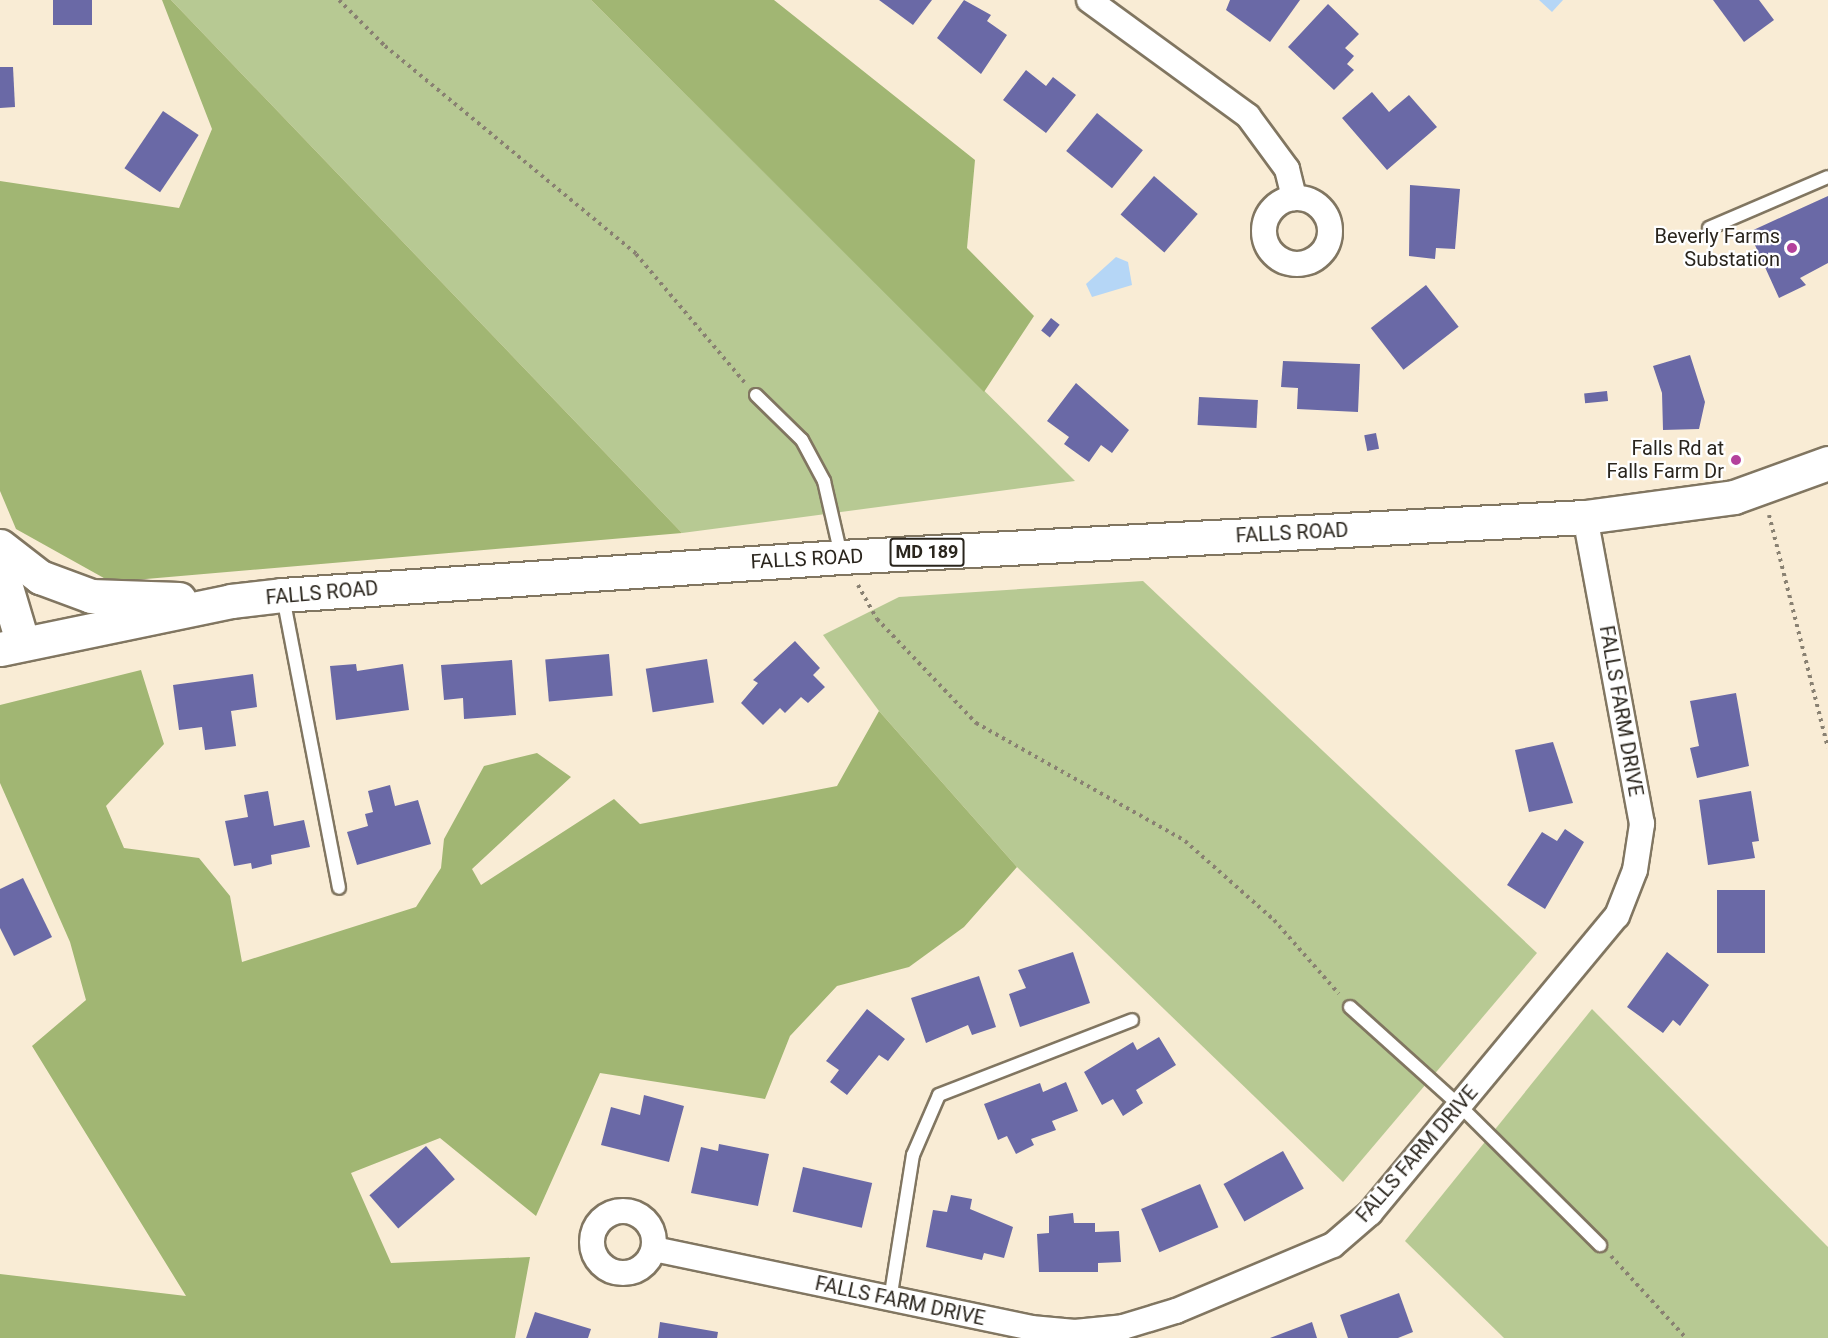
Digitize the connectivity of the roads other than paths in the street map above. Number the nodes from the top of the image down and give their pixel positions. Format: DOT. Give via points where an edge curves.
graph roads {
  1 [pos="1089,0"];
  2 [pos="1828,177"];
  3 [pos="1294,198"];
  4 [pos="1709,228"];
  5 [pos="756,395"];
  6 [pos="1828,463"];
  7 [pos="1585,517"];
  8 [pos="0,546"];
  9 [pos="841,556"];
  10 [pos="0,567"];
  11 [pos="282,595"];
  12 [pos="231,601"];
  13 [pos="11,647"];
  14 [pos="339,888"];
  15 [pos="1350,1007"];
  16 [pos="1132,1020"];
  17 [pos="1460,1105"];
  18 [pos="1600,1245"];
  19 [pos="654,1249"];
  20 [pos="890,1300"];
  1 -- 3 [label="street" via="1248,116 1287,169"];
  2 -- 4 [label="lane"];
  5 -- 9 [label="lane" via="802,440 824,481"];
  6 -- 7 [label="main road, FALLS ROAD / MD 189" via="1734,497"];
  7 -- 9 [label="main road, FALLS ROAD / MD 189"];
  7 -- 17 [label="street, FALLS FARM DRIVE" via="1642,824 1635,870 1617,916"];
  8 -- 12 [label="main road" via="40,577 91,596"];
  9 -- 11 [label="main road, FALLS ROAD / MD 189"];
  10 -- 13 [label="main road"];
  11 -- 12 [label="main road, FALLS ROAD / MD 189"];
  11 -- 14 [label="lane"];
  12 -- 13 [label="main road, FALLS ROAD / MD 189"];
  15 -- 17 [label="lane"];
  16 -- 20 [label="lane" via="939,1095 913,1155"];
  17 -- 18 [label="lane"];
  17 -- 20 [label="street, FALLS FARM DRIVE" via="1370,1213 1333,1245 1176,1311 1123,1327 1075,1332"];
  19 -- 20 [label="street, FALLS FARM DRIVE"];
}
